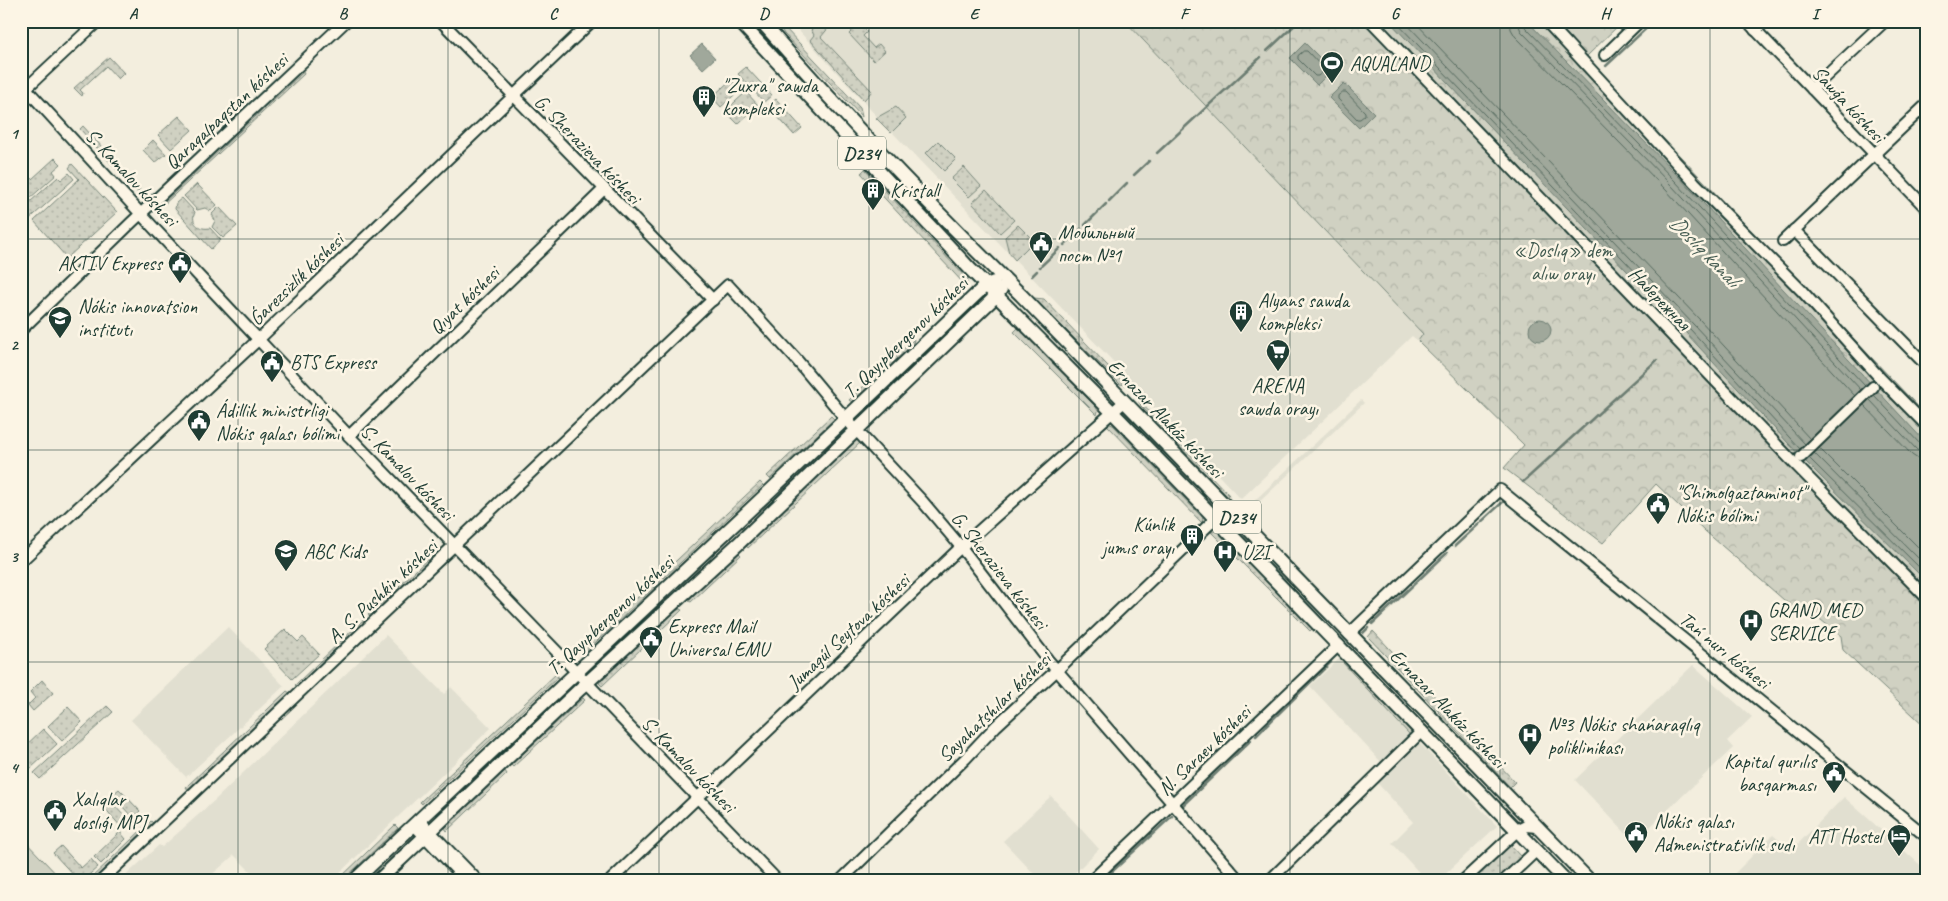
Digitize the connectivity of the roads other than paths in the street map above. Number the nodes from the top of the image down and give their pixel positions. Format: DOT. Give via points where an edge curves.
graph roads {
  1 [pos="98,21"];
  2 [pos="346,21"];
  3 [pos="440,21"];
  4 [pos="592,21"];
  5 [pos="739,21"];
  6 [pos="761,21"];
  7 [pos="1371,21"];
  8 [pos="1546,21"];
  9 [pos="1640,21"];
  10 [pos="1747,21"];
  11 [pos="1765,21"];
  12 [pos="1885,21"];
  13 [pos="1756,30"];
  14 [pos="1605,55"];
  15 [pos="23,88"];
  16 [pos="1812,89"];
  17 [pos="824,91"];
  18 [pos="512,96"];
  19 [pos="813,101"];
  20 [pos="1927,104"];
  21 [pos="1873,155"];
  22 [pos="603,190"];
  23 [pos="1927,210"];
  24 [pos="141,214"];
  25 [pos="1794,230"];
  26 [pos="1783,241"];
  27 [pos="1005,279"];
  28 [pos="728,285"];
  29 [pos="986,285"];
  30 [pos="996,296"];
  31 [pos="713,300"];
  32 [pos="970,301"];
  33 [pos="981,310"];
  34 [pos="21,330"];
  35 [pos="259,339"];
  36 [pos="1927,366"];
  37 [pos="1873,387"];
  38 [pos="1124,402"];
  39 [pos="1113,412"];
  40 [pos="846,419"];
  41 [pos="1927,426"];
  42 [pos="856,430"];
  43 [pos="349,436"];
  44 [pos="1801,457"];
  45 [pos="1216,518"];
  46 [pos="455,546"];
  47 [pos="961,547"];
  48 [pos="21,561"];
  49 [pos="1927,598"];
  50 [pos="1349,634"];
  51 [pos="1339,645"];
  52 [pos="1057,670"];
  53 [pos="577,672"];
  54 [pos="587,683"];
  55 [pos="1422,731"];
  56 [pos="697,798"];
  57 [pos="1173,804"];
  58 [pos="1520,809"];
  59 [pos="1508,820"];
  60 [pos="416,823"];
  61 [pos="1537,827"];
  62 [pos="1518,830"];
  63 [pos="428,834"];
  64 [pos="1927,837"];
  65 [pos="1537,850"];
  66 [pos="102,880"];
  67 [pos="355,880"];
  68 [pos="379,880"];
  69 [pos="466,880"];
  70 [pos="476,880"];
  71 [pos="611,880"];
  72 [pos="777,880"];
  73 [pos="841,880"];
  74 [pos="1092,880"];
  75 [pos="1239,880"];
  76 [pos="1270,880"];
  77 [pos="1464,880"];
  78 [pos="1504,880"];
  79 [pos="1565,880"];
  80 [pos="1589,880"];
  1 -- 15 [label="street"];
  2 -- 24 [label="street, Qaraqalpaqstan kóshesi"];
  3 -- 18 [label="street, G. Sherazieva kóshesi"];
  4 -- 18 [label="street, Ǵarezsizlik kóshesi"];
  5 -- 19 [label="main road, Ernazar Alakóz kóshesi / D234"];
  6 -- 17 [label="main road, Ernazar Alakóz kóshesi / D234"];
  7 -- 49 [label="street, Набережная"];
  8 -- 41 [label="street"];
  9 -- 14 [label="street"];
  10 -- 13 [label="street, Sawǵa kóshesi"];
  11 -- 13 [label="street"];
  12 -- 16 [label="street"];
  13 -- 16 [label="street, Sawǵa kóshesi"];
  15 -- 24 [label="street, S. Kamalov kóshesi"];
  16 -- 21 [label="street, Sawǵa kóshesi"];
  17 -- 19 [label="main road"];
  17 -- 27 [label="main road, Ernazar Alakóz kóshesi / D234" via="987,264"];
  18 -- 22 [label="street, G. Sherazieva kóshesi"];
  18 -- 35 [label="street, Ǵarezsizlik kóshesi"];
  19 -- 29 [label="main road, Ernazar Alakóz kóshesi / D234"];
  20 -- 21 [label="street"];
  21 -- 23 [label="street, Sawǵa kóshesi"];
  21 -- 25 [label="street"];
  22 -- 31 [label="street, G. Sherazieva kóshesi"];
  22 -- 43 [label="street, Qıyat kóshesi"];
  24 -- 34 [label="street, Qaraqalpaqstan kóshesi"];
  24 -- 35 [label="street, S. Kamalov kóshesi"];
  25 -- 26 [label="street"];
  25 -- 36 [label="street"];
  27 -- 29 [label="main road, T. Qayıpbergenov kóshesi"];
  27 -- 30 [label="main road, T. Qayıpbergenov kóshesi"];
  27 -- 38 [label="main road, Ernazar Alakóz kóshesi / D234"];
  28 -- 31 [label="street, A. S. Pushkin kóshesi"];
  28 -- 40 [label="street, G. Sherazieva kóshesi"];
  29 -- 30 [label="main road, Ernazar Alakóz kóshesi / D234"];
  29 -- 32 [label="main road, T. Qayıpbergenov kóshesi"];
  30 -- 33 [label="main road, T. Qayıpbergenov kóshesi"];
  30 -- 39 [label="main road, Ernazar Alakóz kóshesi / D234"];
  31 -- 46 [label="street, A. S. Pushkin kóshesi"];
  32 -- 33 [label="main road" via="979,302"];
  32 -- 40 [label="main road, T. Qayıpbergenov kóshesi"];
  33 -- 42 [label="main road, T. Qayıpbergenov kóshesi"];
  35 -- 43 [label="street, S. Kamalov kóshesi"];
  35 -- 48 [label="street, Ǵarezsizlik kóshesi"];
  37 -- 44 [label="street"];
  38 -- 39 [label="street, Jumagúl Seytova kóshesi"];
  38 -- 50 [label="main road, Ernazar Alakóz kóshesi / D234"];
  39 -- 45 [label="main road, Ernazar Alakóz kóshesi / D234"];
  39 -- 47 [label="street, Jumagúl Seytova kóshesi"];
  40 -- 42 [label="street, G. Sherazieva kóshesi"];
  40 -- 53 [label="main road, T. Qayıpbergenov kóshesi"];
  42 -- 47 [label="street, G. Sherazieva kóshesi"];
  42 -- 54 [label="main road, T. Qayıpbergenov kóshesi"];
  43 -- 46 [label="street, S. Kamalov kóshesi"];
  45 -- 51 [label="main road, Ernazar Alakóz kóshesi / D234"];
  45 -- 52 [label="street, Sayahatshılar kóshesi"];
  46 -- 53 [label="street, S. Kamalov kóshesi"];
  46 -- 66 [label="street, A. S. Pushkin kóshesi"];
  47 -- 52 [label="street, G. Sherazieva kóshesi"];
  47 -- 56 [label="street, Jumagúl Seytova kóshesi"];
  50 -- 58 [label="main road, Ernazar Alakóz kóshesi / D234"];
  50 -- 64 [label="street, Tań nurı kóshesi" via="1500,490"];
  51 -- 55 [label="main road, Ernazar Alakóz kóshesi / D234"];
  51 -- 57 [label="street, N. Saraev kóshesi"];
  52 -- 57 [label="street, G. Sherazieva kóshesi"];
  52 -- 73 [label="street, Sayahatshılar kóshesi"];
  53 -- 54 [label="street, S. Kamalov kóshesi"];
  53 -- 60 [label="main road, T. Qayıpbergenov kóshesi"];
  54 -- 56 [label="street, S. Kamalov kóshesi"];
  54 -- 63 [label="main road, T. Qayıpbergenov kóshesi"];
  55 -- 59 [label="main road, Ernazar Alakóz kóshesi / D234"];
  55 -- 76 [label="street"];
  56 -- 71 [label="street, Jumagúl Seytova kóshesi"];
  56 -- 72 [label="street, S. Kamalov kóshesi"];
  57 -- 74 [label="street, N. Saraev kóshesi"];
  57 -- 75 [label="street, G. Sherazieva kóshesi"];
  58 -- 59 [label="main road" via="1520,817"];
  58 -- 61 [label="main road, Ernazar Alakóz kóshesi / D234"];
  59 -- 62 [label="main road, Ernazar Alakóz kóshesi / D234"];
  60 -- 63 [label="street"];
  60 -- 67 [label="main road, T. Qayıpbergenov kóshesi"];
  61 -- 62 [label="street" via="1526,826"];
  61 -- 80 [label="main road, Ernazar Alakóz kóshesi / D234"];
  62 -- 65 [label="main road, Ernazar Alakóz kóshesi / D234"];
  62 -- 77 [label="street"];
  63 -- 68 [label="main road, T. Qayıpbergenov kóshesi"];
  63 -- 69 [label="street"];
  63 -- 70 [label="street"];
  65 -- 78 [label="street"];
  65 -- 79 [label="main road, Ernazar Alakóz kóshesi / D234"];
}
